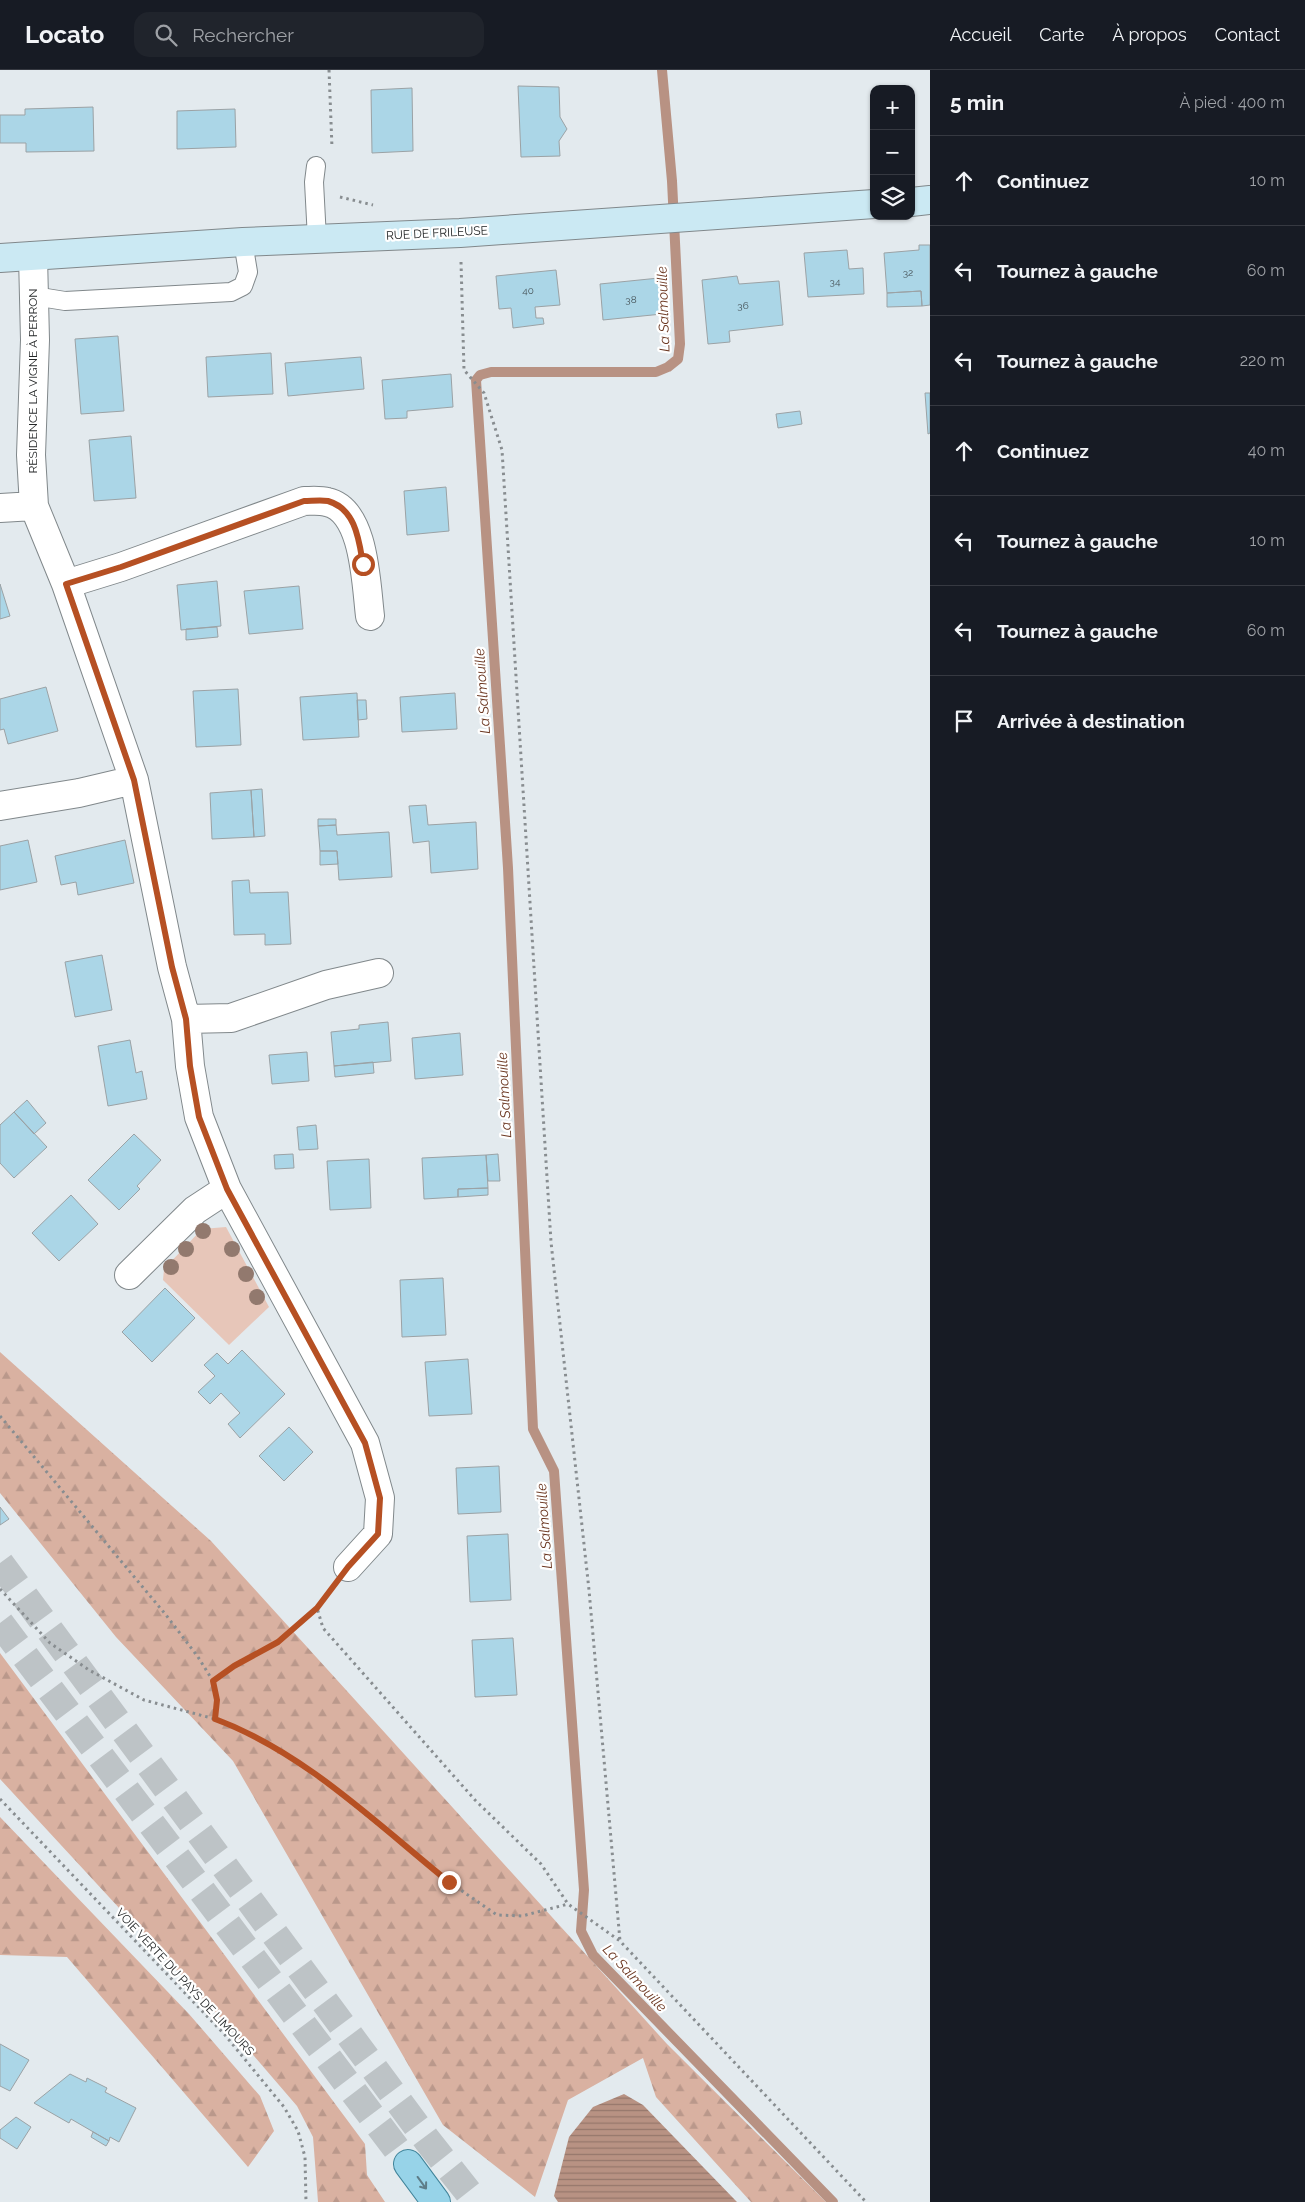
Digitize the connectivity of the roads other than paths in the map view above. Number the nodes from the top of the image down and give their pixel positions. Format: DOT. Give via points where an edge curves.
graph roads {
  1 [pos="310,174"];
  2 [pos="930,200"];
  3 [pos="915,202"];
  4 [pos="870,204"];
  5 [pos="317,239"];
  6 [pos="243,242"];
  7 [pos="33,256"];
  8 [pos="0,258"];
  9 [pos="34,296"];
  10 [pos="34,506"];
  11 [pos="0,508"];
  12 [pos="66,584"];
  13 [pos="370,616"];
  14 [pos="134,780"];
  15 [pos="0,806"];
  16 [pos="379,973"];
  17 [pos="186,1019"];
  18 [pos="227,1189"];
  19 [pos="129,1275"];
  20 [pos="348,1567"];
  21 [pos="408,2164"];
  22 [pos="436,2202"];
  1 -- 5 [label="lane"];
  2 -- 3 [label="main road"];
  4 -- 5 [label="main road, RUE DE FRILEUSE" via="460,233"];
  5 -- 6 [label="main road, RUE DE FRILEUSE"];
  6 -- 7 [label="main road, RUE DE FRILEUSE"];
  6 -- 9 [label="lane" via="248,272 243,286 231,292 65,301"];
  7 -- 8 [label="main road, RUE DE FRILEUSE"];
  7 -- 9 [label="street, RÉSIDENCE LA VIGNE À PERRON"];
  9 -- 10 [label="street, RÉSIDENCE LA VIGNE À PERRON" via="31,455"];
  10 -- 11 [label="street"];
  10 -- 12 [label="street, RÉSIDENCE LA VIGNE À PERRON"];
  12 -- 13 [label="street" via="304,501 328,502 346,512 356,529"];
  12 -- 14 [label="street, RÉSIDENCE LA VIGNE À PERRON"];
  14 -- 15 [label="street"];
  14 -- 17 [label="street, RÉSIDENCE LA VIGNE À PERRON" via="172,967"];
  16 -- 17 [label="street" via="326,985 231,1018"];
  17 -- 18 [label="street, RÉSIDENCE LA VIGNE À PERRON" via="199,1117"];
  18 -- 19 [label="street" via="195,1210"];
  18 -- 20 [label="street, RÉSIDENCE LA VIGNE À PERRON" via="365,1443 380,1498 378,1534"];
  21 -- 22 [label="main road, one-way"];
}
